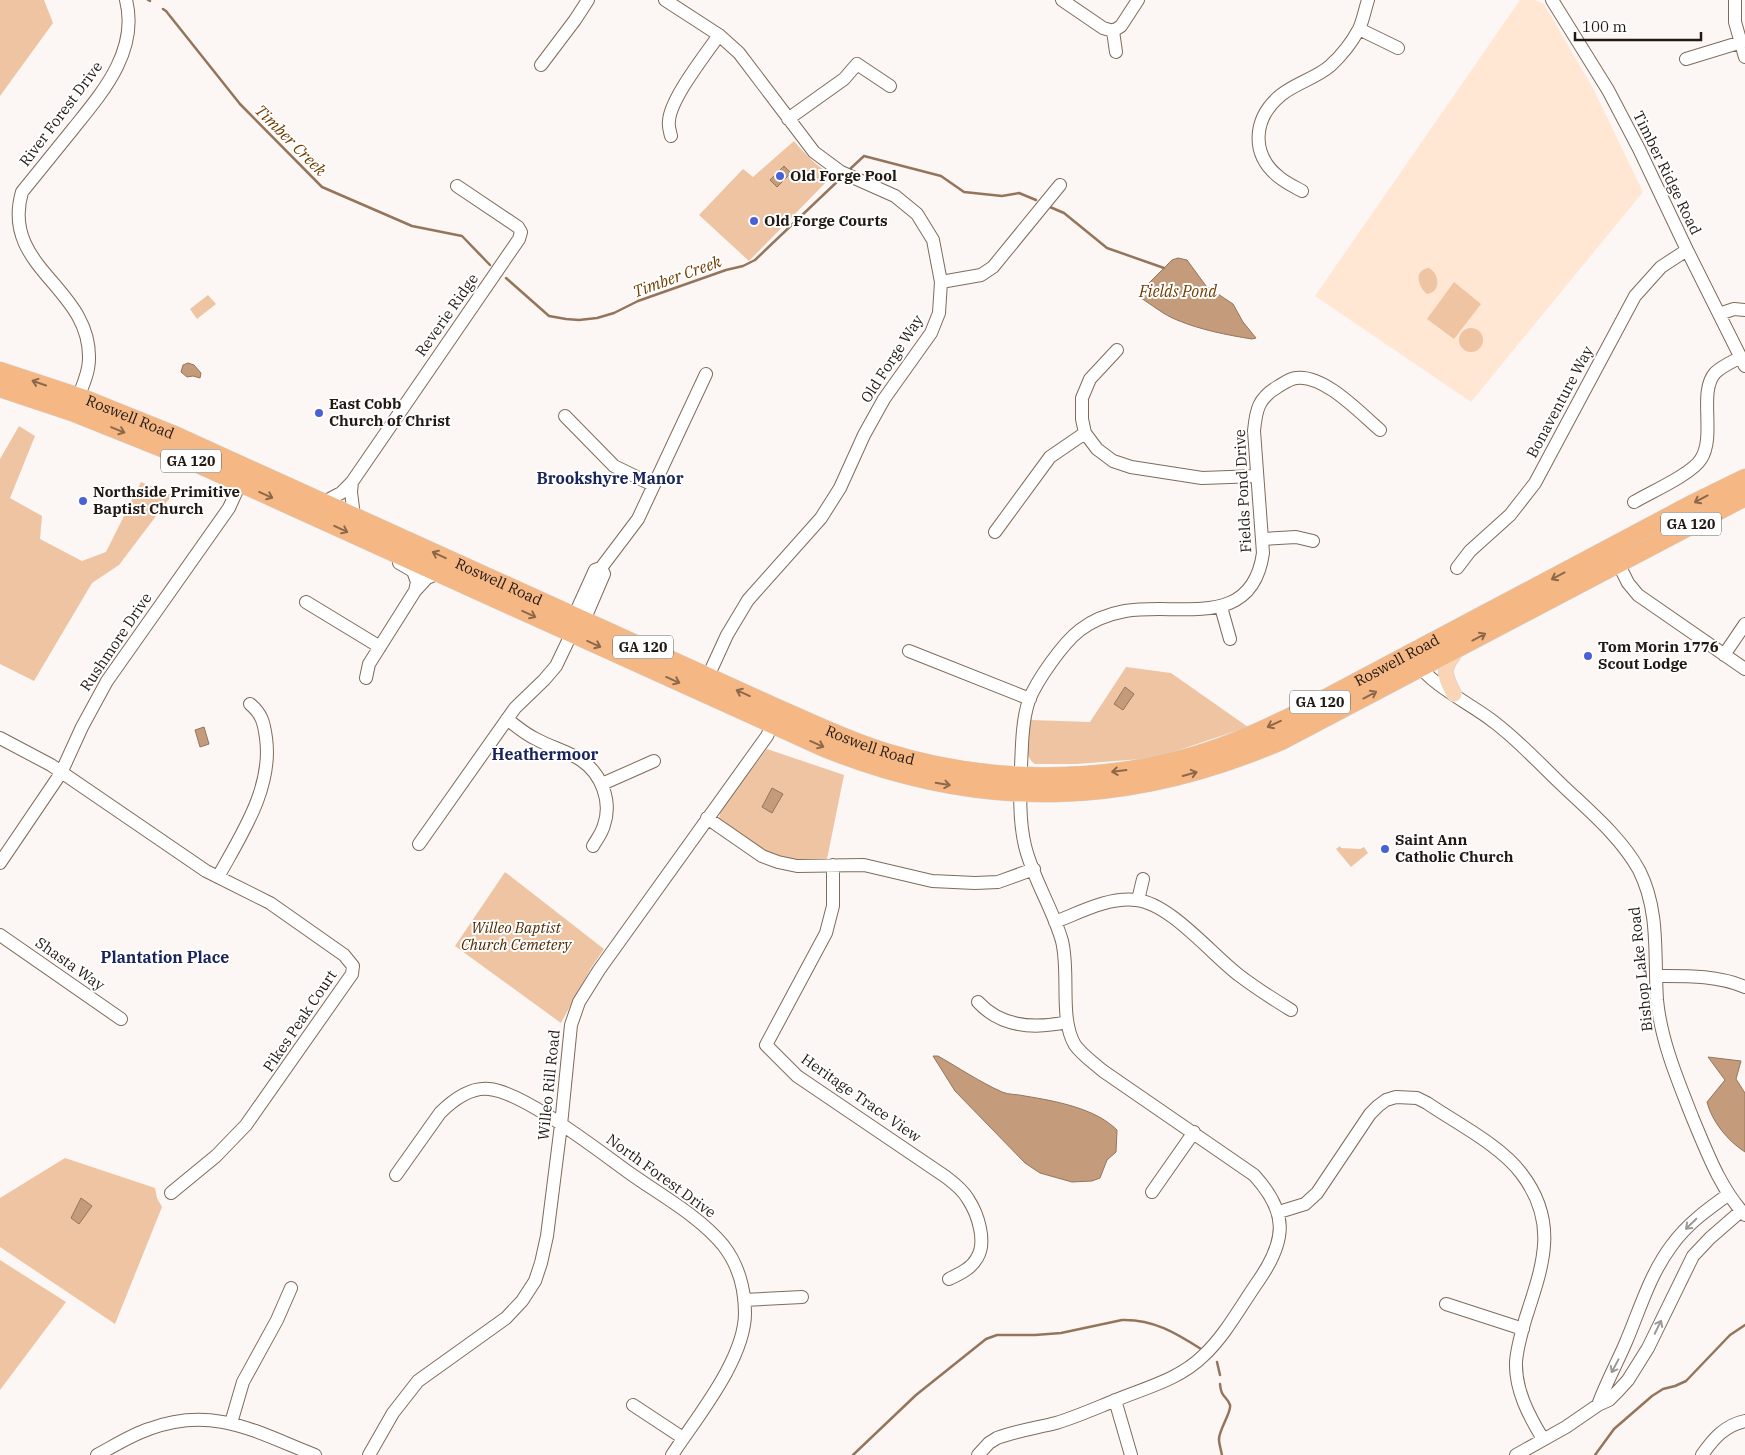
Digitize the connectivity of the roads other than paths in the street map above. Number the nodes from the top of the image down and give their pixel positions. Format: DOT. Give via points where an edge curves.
graph roads {
  1 [pos="126,0"];
  2 [pos="588,0"];
  3 [pos="665,0"];
  4 [pos="1062,0"];
  5 [pos="1138,0"];
  6 [pos="1368,0"];
  7 [pos="1552,0"];
  8 [pos="1735,0"];
  9 [pos="1359,29"];
  10 [pos="1113,31"];
  11 [pos="719,35"];
  12 [pos="1743,41"];
  13 [pos="1398,48"];
  14 [pos="1116,52"];
  15 [pos="1745,58"];
  16 [pos="1686,59"];
  17 [pos="541,65"];
  18 [pos="890,86"];
  19 [pos="788,119"];
  20 [pos="671,136"];
  21 [pos="1060,184"];
  22 [pos="457,186"];
  23 [pos="1302,191"];
  24 [pos="1687,250"];
  25 [pos="941,282"];
  26 [pos="1745,310"];
  27 [pos="1719,314"];
  28 [pos="1117,350"];
  29 [pos="1743,361"];
  30 [pos="0,371"];
  31 [pos="706,374"];
  32 [pos="0,388"];
  33 [pos="75,404"];
  34 [pos="565,416"];
  35 [pos="1380,430"];
  36 [pos="1085,434"];
  37 [pos="244,476"];
  38 [pos="1257,476"];
  39 [pos="1745,478"];
  40 [pos="352,482"];
  41 [pos="653,485"];
  42 [pos="1745,497"];
  43 [pos="324,502"];
  44 [pos="1634,502"];
  45 [pos="354,516"];
  46 [pos="995,532"];
  47 [pos="1263,538"];
  48 [pos="362,539"];
  49 [pos="1313,541"];
  50 [pos="1618,563"];
  51 [pos="1456,568"];
  52 [pos="439,574"];
  53 [pos="415,591"];
  54 [pos="306,602"];
  55 [pos="1222,606"];
  56 [pos="1745,624"];
  57 [pos="576,626"];
  58 [pos="1230,639"];
  59 [pos="380,647"];
  60 [pos="1459,647"];
  61 [pos="909,651"];
  62 [pos="1724,655"];
  63 [pos="1416,660"];
  64 [pos="1745,669"];
  65 [pos="366,678"];
  66 [pos="704,684"];
  67 [pos="1454,694"];
  68 [pos="1030,699"];
  69 [pos="250,704"];
  70 [pos="776,717"];
  71 [pos="507,719"];
  72 [pos="0,738"];
  73 [pos="654,762"];
  74 [pos="61,773"];
  75 [pos="602,784"];
  76 [pos="1020,784"];
  77 [pos="707,818"];
  78 [pos="419,844"];
  79 [pos="593,846"];
  80 [pos="0,863"];
  81 [pos="833,865"];
  82 [pos="1034,870"];
  83 [pos="218,877"];
  84 [pos="1143,880"];
  85 [pos="1138,900"];
  86 [pos="1056,922"];
  87 [pos="0,936"];
  88 [pos="1656,976"];
  89 [pos="1745,987"];
  90 [pos="978,1002"];
  91 [pos="1291,1010"];
  92 [pos="121,1018"];
  93 [pos="1067,1022"];
  94 [pos="561,1125"];
  95 [pos="1194,1132"];
  96 [pos="396,1175"];
  97 [pos="1152,1192"];
  98 [pos="171,1193"];
  99 [pos="1729,1194"];
  100 [pos="1279,1212"];
  101 [pos="1743,1213"];
  102 [pos="949,1279"];
  103 [pos="291,1288"];
  104 [pos="802,1297"];
  105 [pos="744,1300"];
  106 [pos="1446,1304"];
  107 [pos="1523,1329"];
  108 [pos="1115,1400"];
  109 [pos="633,1405"];
  110 [pos="1598,1405"];
  111 [pos="1745,1421"];
  112 [pos="230,1423"];
  113 [pos="683,1438"];
  114 [pos="1543,1440"];
  115 [pos="97,1455"];
  116 [pos="315,1455"];
  117 [pos="369,1455"];
  118 [pos="672,1455"];
  119 [pos="978,1455"];
  120 [pos="1131,1455"];
  121 [pos="1516,1455"];
  122 [pos="1702,1455"];
  1 -- 33 [label="street, River Forest Drive" via="126,38 116,70 104,90 22,192 11,224 13,238 23,258 68,306 84,330 89,360"];
  2 -- 17 [label="street"];
  3 -- 11 [label="street, Old Forge Way"];
  4 -- 10 [label="street" via="1103,28"];
  5 -- 10 [label="street"];
  6 -- 9 [label="street"];
  7 -- 24 [label="street, Timber Ridge Road" via="1612,98"];
  8 -- 12 [label="street" via="1735,22"];
  9 -- 13 [label="street"];
  9 -- 23 [label="street" via="1330,66 1283,94 1270,105 1261,120 1258,138 1267,165"];
  10 -- 14 [label="street"];
  11 -- 19 [label="street, Old Forge Way" via="739,53"];
  11 -- 20 [label="street" via="673,107 669,120"];
  12 -- 15 [label="street"];
  12 -- 16 [label="street"];
  18 -- 19 [label="street" via="858,64 844,79"];
  19 -- 25 [label="street, Old Forge Way" via="814,152 829,165 894,196 917,214 933,240"];
  21 -- 25 [label="street" via="993,267 981,275"];
  22 -- 40 [label="street, Reverie Ridge" via="518,227 520,239"];
  24 -- 27 [label="street, Timber Ridge Road"];
  24 -- 51 [label="street, Bonaventure Way" via="1661,267 1634,296 1535,483 1510,515"];
  25 -- 66 [label="street, Old Forge Way" via="936,322 884,399 840,488 822,518 748,600"];
  26 -- 27 [label="street" via="1734,309"];
  27 -- 29 [label="street, Timber Ridge Road"];
  28 -- 36 [label="street" via="1090,379 1082,398"];
  29 -- 44 [label="street" via="1718,371 1710,383 1707,445 1700,461"];
  33 -- 30 [label="highway, Roswell Road / GA 120, one-way"];
  31 -- 41 [label="street"];
  32 -- 33 [label="highway, Roswell Road / GA 120"];
  33 -- 37 [label="highway, Roswell Road / GA 120" via="136,437"];
  34 -- 41 [label="street" via="614,466"];
  35 -- 38 [label="street, Fields Pond Drive" via="1325,385 1307,378 1290,379 1266,395 1256,412"];
  36 -- 38 [label="street" via="1097,449 1121,465 1202,478"];
  36 -- 46 [label="street" via="1050,457"];
  37 -- 43 [label="highway, Roswell Road / GA 120"];
  37 -- 48 [label="highway, Roswell Road / GA 120, one-way"];
  37 -- 74 [label="street, Rushmore Drive" via="229,508 106,681"];
  38 -- 47 [label="street, Fields Pond Drive"];
  39 -- 63 [label="highway, Roswell Road / GA 120, one-way" via="1694,503"];
  40 -- 43 [label="street, Reverie Ridge" via="341,493"];
  40 -- 45 [label="street"];
  41 -- 57 [label="street" via="635,524 601,568 595,570 576,612"];
  42 -- 50 [label="highway, Roswell Road / GA 120"];
  43 -- 45 [label="highway, Roswell Road / GA 120"];
  57 -- 45 [label="highway, Roswell Road / GA 120, one-way"];
  47 -- 49 [label="street" via="1296,536"];
  47 -- 55 [label="street, Fields Pond Drive" via="1262,564 1252,586 1232,603"];
  48 -- 52 [label="highway, Roswell Road / GA 120"];
  48 -- 53 [label="street" via="387,558 413,571"];
  60 -- 50 [label="highway, Roswell Road / GA 120, one-way"];
  50 -- 62 [label="street" via="1638,595"];
  52 -- 53 [label="street" via="427,578"];
  52 -- 57 [label="highway, Roswell Road / GA 120, one-way"];
  53 -- 59 [label="street"];
  54 -- 59 [label="street"];
  55 -- 58 [label="street"];
  55 -- 68 [label="street, Fields Pond Drive" via="1127,611 1100,619 1079,631 1066,644"];
  56 -- 62 [label="street"];
  57 -- 66 [label="highway, Roswell Road / GA 120"];
  57 -- 71 [label="street" via="550,674"];
  59 -- 65 [label="street" via="369,664"];
  60 -- 63 [label="highway, Roswell Road / GA 120"];
  60 -- 67 [label="main road" via="1444,673"];
  61 -- 68 [label="street"];
  62 -- 64 [label="street"];
  63 -- 67 [label="street, Bishop Lake Road" via="1431,678"];
  63 -- 76 [label="highway, Roswell Road / GA 120" via="1281,741 1220,765 1127,788 1094,791"];
  66 -- 70 [label="highway, Roswell Road / GA 120"];
  67 -- 88 [label="street, Bishop Lake Road" via="1517,741 1595,816 1631,858 1644,881 1652,906"];
  68 -- 76 [label="street, Fields Pond Drive" via="1022,735"];
  69 -- 83 [label="street" via="264,721 267,744 265,776 255,805"];
  70 -- 76 [label="highway, Roswell Road / GA 120" via="834,752 896,773 960,787"];
  70 -- 77 [label="street, Willeo Rill Road" via="767,736"];
  71 -- 75 [label="street" via="535,739 576,757"];
  71 -- 78 [label="street"];
  72 -- 74 [label="street, Pikes Peak Court"];
  73 -- 75 [label="street"];
  74 -- 80 [label="street, Rushmore Drive"];
  74 -- 83 [label="street, Pikes Peak Court"];
  75 -- 79 [label="street" via="607,813"];
  76 -- 82 [label="street, Fields Pond Drive" via="1023,836"];
  77 -- 81 [label="street" via="770,860 797,866"];
  77 -- 94 [label="street, Willeo Rill Road" via="579,1002 569,1036"];
  81 -- 82 [label="street" via="864,865 932,881 975,883 998,882"];
  81 -- 102 [label="street, Heritage Trace View" via="833,906 826,933 766,1045 797,1076 946,1177 963,1192 977,1218 981,1245 971,1266"];
  82 -- 86 [label="street, Fields Pond Drive"];
  83 -- 98 [label="street, Pikes Peak Court" via="270,904 344,955 353,966 352,974 246,1125 216,1156"];
  84 -- 85 [label="street"];
  85 -- 86 [label="street" via="1102,904"];
  85 -- 91 [label="street" via="1152,904 1173,917 1240,976"];
  86 -- 93 [label="street, Fields Pond Drive" via="1065,956"];
  87 -- 92 [label="street, Shasta Way"];
  88 -- 89 [label="street" via="1716,978"];
  88 -- 99 [label="street, Bishop Lake Road" via="1658,1007 1669,1053 1702,1142"];
  90 -- 93 [label="street" via="987,1012 1024,1026"];
  93 -- 95 [label="street, Fields Pond Drive" via="1076,1046 1092,1062"];
  94 -- 96 [label="street, North Forest Drive" via="505,1092 486,1088 471,1092 458,1097 440,1113"];
  94 -- 105 [label="street, North Forest Drive" via="707,1229 731,1258 739,1275"];
  94 -- 117 [label="street, Willeo Rill Road" via="546,1246 529,1291 498,1325 418,1381 393,1413"];
  95 -- 97 [label="street"];
  95 -- 100 [label="street, Fields Pond Drive" via="1254,1175 1270,1194"];
  99 -- 101 [label="street, Bishop Lake Road"];
  99 -- 110 [label="street, one-way" via="1698,1217 1666,1252"];
  100 -- 107 [label="street" via="1305,1204 1317,1193 1378,1106 1396,1097 1417,1098 1504,1154 1522,1174 1536,1198 1545,1233 1544,1259"];
  100 -- 108 [label="street" via="1274,1256 1211,1348 1172,1378"];
  110 -- 101 [label="street, one-way" via="1618,1391 1642,1359 1693,1256 1710,1238"];
  103 -- 112 [label="street" via="243,1382"];
  104 -- 105 [label="street"];
  105 -- 113 [label="street, North Forest Drive" via="744,1327 736,1354"];
  106 -- 107 [label="street"];
  107 -- 114 [label="street" via="1516,1361 1519,1386"];
  108 -- 119 [label="street" via="1070,1418 1002,1436"];
  108 -- 120 [label="street"];
  109 -- 113 [label="street"];
  110 -- 114 [label="street"];
  111 -- 122 [label="street" via="1719,1434"];
  112 -- 115 [label="street" via="213,1419 172,1422 138,1433"];
  112 -- 116 [label="street"];
  113 -- 118 [label="street, North Forest Drive"];
  114 -- 121 [label="street"];
}
